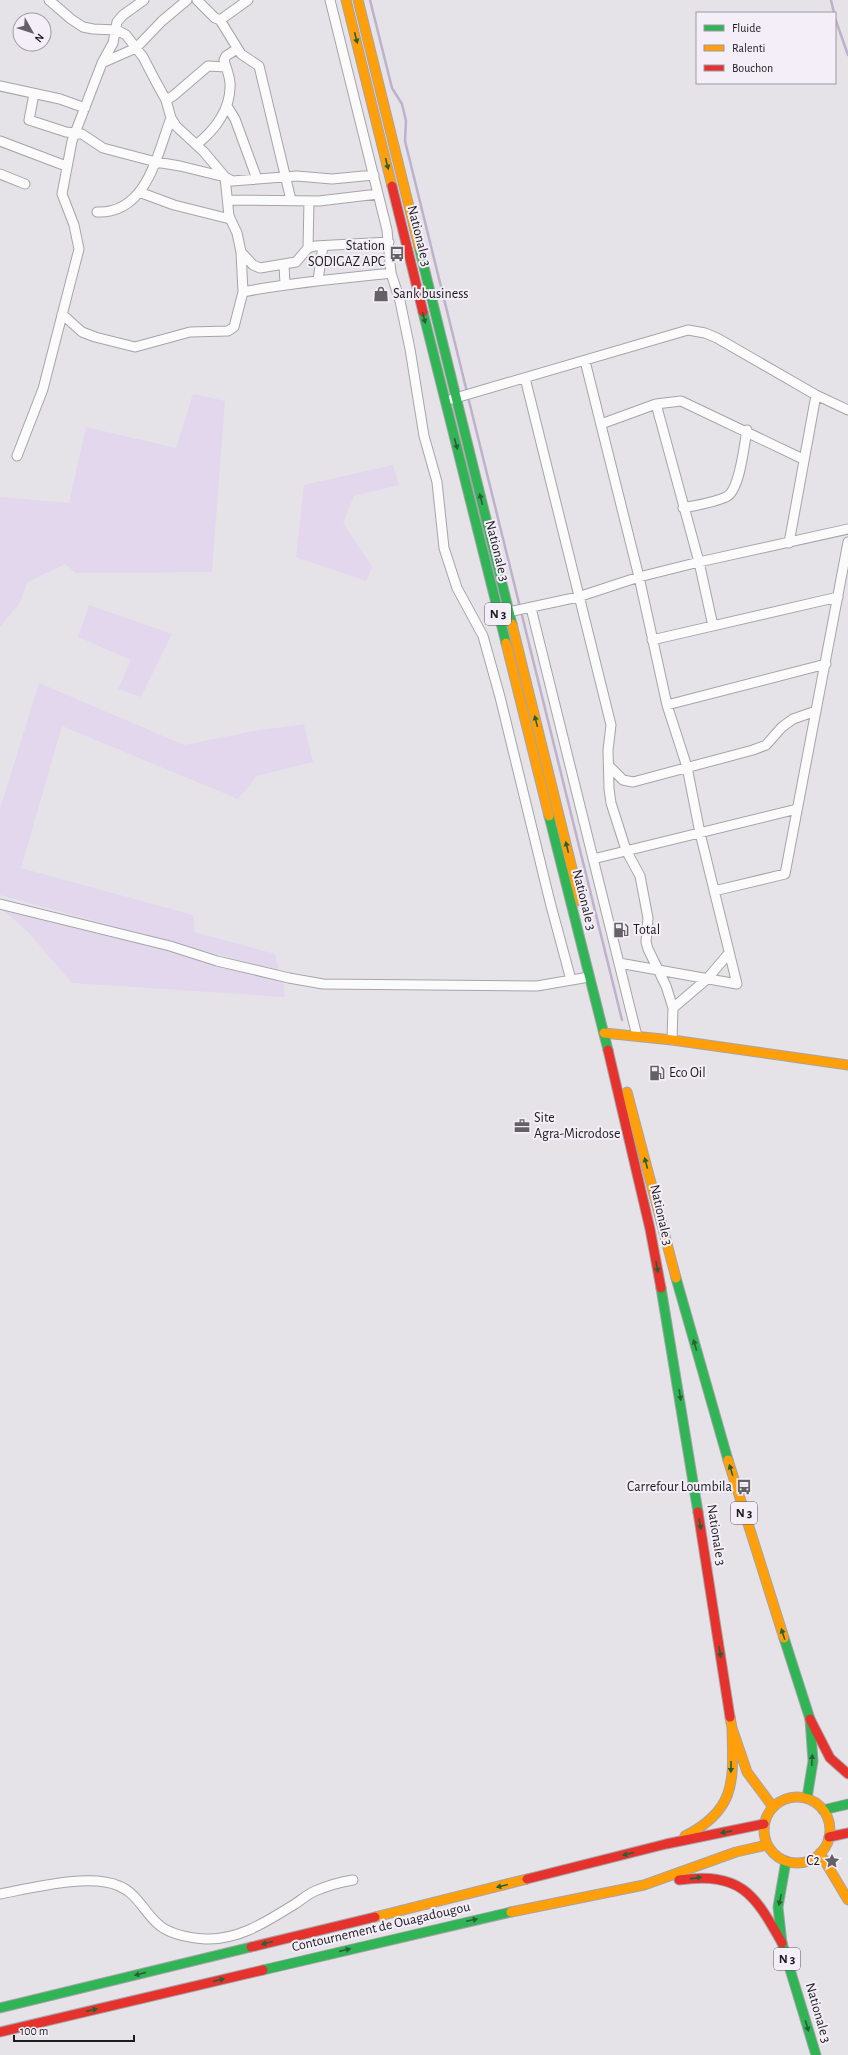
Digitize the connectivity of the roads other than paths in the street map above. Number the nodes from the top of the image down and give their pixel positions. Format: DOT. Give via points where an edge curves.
graph roads {
  1 [pos="49,0"];
  2 [pos="144,0"];
  3 [pos="187,0"];
  4 [pos="197,0"];
  5 [pos="248,0"];
  6 [pos="330,0"];
  7 [pos="346,0"];
  8 [pos="358,0"];
  9 [pos="220,20"];
  10 [pos="117,30"];
  11 [pos="136,48"];
  12 [pos="237,49"];
  13 [pos="102,63"];
  14 [pos="226,67"];
  15 [pos="0,86"];
  16 [pos="34,94"];
  17 [pos="166,100"];
  18 [pos="227,106"];
  19 [pos="85,108"];
  20 [pos="171,118"];
  21 [pos="75,133"];
  22 [pos="0,141"];
  23 [pos="197,144"];
  24 [pos="69,152"];
  25 [pos="54,160"];
  26 [pos="156,162"];
  27 [pos="66,166"];
  28 [pos="0,174"];
  29 [pos="374,176"];
  30 [pos="285,177"];
  31 [pos="225,178"];
  32 [pos="257,179"];
  33 [pos="25,184"];
  34 [pos="139,192"];
  35 [pos="378,194"];
  36 [pos="228,200"];
  37 [pos="291,200"];
  38 [pos="309,201"];
  39 [pos="97,212"];
  40 [pos="230,219"];
  41 [pos="389,242"];
  42 [pos="323,246"];
  43 [pos="308,248"];
  44 [pos="241,252"];
  45 [pos="284,265"];
  46 [pos="391,273"];
  47 [pos="318,280"];
  48 [pos="285,284"];
  49 [pos="243,292"];
  50 [pos="62,314"];
  51 [pos="585,361"];
  52 [pos="525,378"];
  53 [pos="816,395"];
  54 [pos="456,398"];
  55 [pos="445,401"];
  56 [pos="656,404"];
  57 [pos="848,410"];
  58 [pos="601,424"];
  59 [pos="747,430"];
  60 [pos="17,456"];
  61 [pos="803,458"];
  62 [pos="683,508"];
  63 [pos="848,528"];
  64 [pos="848,542"];
  65 [pos="788,543"];
  66 [pos="698,562"];
  67 [pos="639,577"];
  68 [pos="578,597"];
  69 [pos="838,597"];
  70 [pos="531,608"];
  71 [pos="510,612"];
  72 [pos="498,614"];
  73 [pos="713,626"];
  74 [pos="652,640"];
  75 [pos="826,664"];
  76 [pos="668,705"];
  77 [pos="816,711"];
  78 [pos="610,767"];
  79 [pos="687,767"];
  80 [pos="797,809"];
  81 [pos="700,832"];
  82 [pos="626,850"];
  83 [pos="593,858"];
  84 [pos="714,890"];
  85 [pos="0,904"];
  86 [pos="729,953"];
  87 [pos="619,963"];
  88 [pos="658,970"];
  89 [pos="588,976"];
  90 [pos="707,979"];
  91 [pos="571,980"];
  92 [pos="673,1008"];
  93 [pos="608,1033"];
  94 [pos="637,1036"];
  95 [pos="672,1040"];
  96 [pos="848,1065"];
  97 [pos="810,1719"];
  98 [pos="732,1728"];
  99 [pos="848,1774"];
  100 [pos="807,1798"];
  101 [pos="848,1804"];
  102 [pos="773,1807"];
  103 [pos="824,1810"];
  104 [pos="764,1824"];
  105 [pos="848,1833"];
  106 [pos="829,1837"];
  107 [pos="666,1844"];
  108 [pos="767,1845"];
  109 [pos="820,1853"];
  110 [pos="786,1861"];
  111 [pos="353,1880"];
  112 [pos="644,1885"];
  113 [pos="0,1894"];
  114 [pos="848,1900"];
  115 [pos="782,1943"];
  116 [pos="0,2008"];
  117 [pos="0,2032"];
  118 [pos="816,2055"];
  1 -- 10 [label="street" via="82,27"];
  2 -- 10 [label="street" via="119,18"];
  3 -- 11 [label="street"];
  4 -- 9 [label="street"];
  5 -- 9 [label="street"];
  6 -- 29 [label="street"];
  7 -- 55 [label="main road, Nationale 3 / N 3, one-way"];
  8 -- 54 [label="main road, Nationale 3 / N 3"];
  9 -- 12 [label="street"];
  10 -- 11 [label="street" via="126,35"];
  10 -- 13 [label="street"];
  11 -- 13 [label="street"];
  11 -- 17 [label="street"];
  12 -- 14 [label="street" via="225,58"];
  12 -- 30 [label="street" via="244,57 259,66"];
  13 -- 19 [label="street"];
  14 -- 17 [label="street" via="208,66"];
  14 -- 18 [label="street" via="230,84"];
  15 -- 16 [label="street"];
  16 -- 19 [label="street" via="60,99"];
  16 -- 21 [label="street" via="28,120"];
  17 -- 20 [label="street"];
  18 -- 23 [label="street" via="208,136"];
  18 -- 32 [label="street" via="235,119"];
  19 -- 21 [label="street"];
  20 -- 23 [label="street" via="176,126"];
  20 -- 26 [label="street"];
  21 -- 24 [label="street"];
  21 -- 26 [label="street" via="87,136 103,148"];
  22 -- 25 [label="street"];
  23 -- 31 [label="street"];
  24 -- 25 [label="street"];
  24 -- 27 [label="street"];
  25 -- 27 [label="street"];
  26 -- 31 [label="street"];
  26 -- 34 [label="street"];
  27 -- 50 [label="street" via="62,194 74,225 79,249"];
  28 -- 33 [label="street"];
  29 -- 30 [label="street" via="332,179 315,176"];
  29 -- 35 [label="street"];
  30 -- 32 [label="street"];
  30 -- 37 [label="street"];
  31 -- 32 [label="street" via="235,182"];
  31 -- 36 [label="street"];
  34 -- 39 [label="street" via="125,205 109,212"];
  34 -- 40 [label="street" via="174,205"];
  35 -- 38 [label="street"];
  35 -- 41 [label="street"];
  36 -- 37 [label="street"];
  36 -- 40 [label="street"];
  37 -- 38 [label="street"];
  38 -- 43 [label="street"];
  40 -- 44 [label="street" via="237,233"];
  41 -- 42 [label="street"];
  41 -- 46 [label="street"];
  42 -- 43 [label="street"];
  42 -- 47 [label="street"];
  43 -- 45 [label="street" via="296,262"];
  44 -- 45 [label="street" via="255,267"];
  44 -- 49 [label="street"];
  45 -- 48 [label="street"];
  46 -- 47 [label="street"];
  46 -- 91 [label="street" via="410,349 424,436 437,482 444,548 457,588 483,636"];
  47 -- 48 [label="street"];
  48 -- 49 [label="street"];
  49 -- 50 [label="street" via="232,329 190,332 135,347 82,332"];
  50 -- 60 [label="street" via="43,389"];
  51 -- 52 [label="street"];
  51 -- 53 [label="street" via="688,330 697,331 717,338"];
  51 -- 58 [label="street"];
  52 -- 54 [label="street"];
  52 -- 68 [label="street"];
  53 -- 57 [label="street"];
  53 -- 61 [label="street"];
  54 -- 55 [label="street"];
  71 -- 54 [label="main road, Nationale 3 / N 3, one-way"];
  55 -- 72 [label="main road, Nationale 3 / N 3, one-way"];
  56 -- 58 [label="street"];
  56 -- 59 [label="street" via="681,401"];
  56 -- 62 [label="street"];
  58 -- 67 [label="street"];
  59 -- 61 [label="street"];
  59 -- 62 [label="street" via="733,490 727,497"];
  61 -- 65 [label="street"];
  62 -- 66 [label="street"];
  63 -- 65 [label="street"];
  64 -- 69 [label="street"];
  65 -- 66 [label="street"];
  66 -- 67 [label="street"];
  66 -- 73 [label="street"];
  67 -- 68 [label="street"];
  67 -- 74 [label="street"];
  68 -- 70 [label="street"];
  68 -- 78 [label="street" via="611,724 608,750"];
  69 -- 73 [label="street"];
  69 -- 75 [label="street"];
  70 -- 71 [label="street"];
  70 -- 83 [label="street"];
  71 -- 72 [label="street"];
  93 -- 71 [label="main road, Nationale 3 / N 3, one-way"];
  72 -- 89 [label="main road, Nationale 3 / N 3"];
  73 -- 74 [label="street"];
  74 -- 76 [label="street"];
  75 -- 76 [label="street"];
  75 -- 77 [label="street"];
  76 -- 79 [label="street"];
  77 -- 79 [label="street" via="788,722 766,745"];
  77 -- 80 [label="street"];
  78 -- 79 [label="street" via="623,780 633,782"];
  78 -- 82 [label="street" via="611,803"];
  79 -- 81 [label="street"];
  80 -- 81 [label="street"];
  80 -- 84 [label="street" via="785,874"];
  81 -- 82 [label="street"];
  81 -- 84 [label="street"];
  82 -- 83 [label="street"];
  82 -- 88 [label="street" via="640,876 648,918 646,942"];
  83 -- 87 [label="street"];
  84 -- 86 [label="street"];
  85 -- 91 [label="street" via="224,962 323,984 537,986"];
  86 -- 90 [label="street"];
  86 -- 90 [label="street" via="737,984"];
  87 -- 88 [label="street"];
  87 -- 94 [label="street"];
  88 -- 90 [label="street"];
  88 -- 92 [label="street" via="671,997"];
  89 -- 91 [label="street"];
  89 -- 93 [label="main road, Nationale 3 / N 3"];
  90 -- 92 [label="street"];
  92 -- 95 [label="street"];
  93 -- 94 [label="main road"];
  97 -- 93 [label="main road, Nationale 3 / N 3, one-way" via="716,1421"];
  93 -- 98 [label="main road, Nationale 3 / N 3, one-way" via="652,1236"];
  94 -- 95 [label="main road"];
  95 -- 96 [label="main road"];
  97 -- 99 [label="main road" via="830,1758"];
  100 -- 97 [label="main road, Nationale 3 / N 3, one-way" via="813,1761"];
  98 -- 102 [label="main road, Nationale 3 / N 3" via="748,1772"];
  98 -- 107 [label="main road, one-way" via="731,1786 725,1801 713,1817 698,1830"];
  100 -- 102 [label="main road" via="789,1798"];
  100 -- 103 [label="main road"];
  101 -- 103 [label="main road"];
  102 -- 104 [label="main road"];
  103 -- 106 [label="main road" via="830,1828"];
  104 -- 107 [label="main road, Contournement de Ouagadougou, one-way"];
  104 -- 108 [label="main road"];
  105 -- 106 [label="main road"];
  106 -- 109 [label="main road"];
  107 -- 116 [label="main road, Contournement de Ouagadougou, one-way"];
  108 -- 110 [label="main road" via="778,1858"];
  108 -- 112 [label="main road, Contournement de Ouagadougou" via="736,1852"];
  109 -- 110 [label="main road" via="804,1862"];
  109 -- 114 [label="main road"];
  110 -- 115 [label="main road, Nationale 3 / N 3, one-way" via="778,1907"];
  111 -- 113 [label="street" via="314,1892 254,1929 208,1939 190,1938 168,1931 158,1924 132,1893 120,1886 99,1880"];
  112 -- 115 [label="main road, one-way" via="703,1877 726,1880 751,1894"];
  117 -- 112 [label="main road, Contournement de Ouagadougou, one-way" via="467,1921"];
  115 -- 118 [label="main road, Nationale 3 / N 3, one-way"];
}
